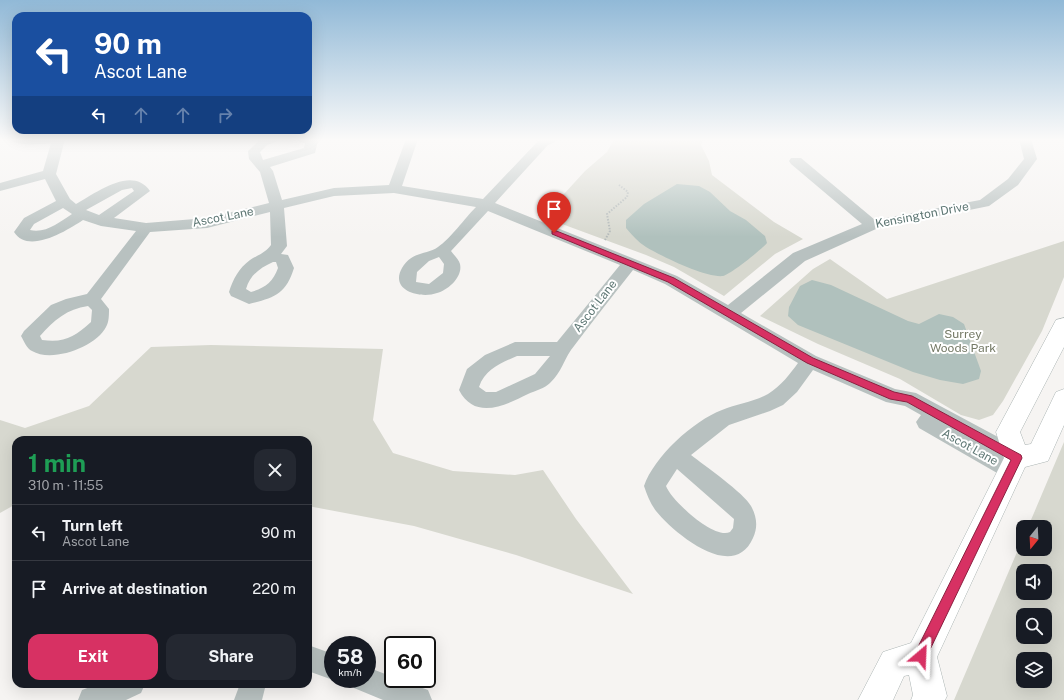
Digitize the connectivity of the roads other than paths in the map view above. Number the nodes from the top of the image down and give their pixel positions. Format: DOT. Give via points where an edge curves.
graph roads {
  1 [pos="264,172"];
  2 [pos="400,172"];
  3 [pos="515,172"];
  4 [pos="809,172"];
  5 [pos="1021,172"];
  6 [pos="48,174"];
  7 [pos="0,187"];
  8 [pos="394,189"];
  9 [pos="485,204"];
  10 [pos="277,206"];
  11 [pos="74,209"];
  12 [pos="101,221"];
  13 [pos="872,225"];
  14 [pos="146,228"];
  15 [pos="442,251"];
  16 [pos="271,256"];
  17 [pos="628,264"];
  18 [pos="92,299"];
  19 [pos="729,314"];
  20 [pos="1064,326"];
  21 [pos="562,349"];
  22 [pos="810,361"];
  23 [pos="1064,400"];
  24 [pos="677,456"];
  25 [pos="1014,464"];
  26 [pos="921,656"];
  27 [pos="312,659"];
  28 [pos="324,664"];
  29 [pos="376,684"];
  30 [pos="252,688"];
  31 [pos="248,700"];
  32 [pos="418,700"];
  33 [pos="875,700"];
  34 [pos="928,700"];
  1 -- 10 [label="street"];
  2 -- 8 [label="street"];
  3 -- 9 [label="street"];
  4 -- 13 [label="street"];
  5 -- 13 [label="street, Kensington Drive" via="1013,182 984,203"];
  6 -- 7 [label="street"];
  6 -- 11 [label="street"];
  8 -- 9 [label="street, Ascot Lane"];
  8 -- 10 [label="street, Ascot Lane" via="334,192"];
  9 -- 15 [label="street"];
  9 -- 17 [label="street, Ascot Lane"];
  10 -- 14 [label="street, Ascot Lane" via="207,223"];
  10 -- 16 [label="street" via="278,246"];
  11 -- 12 [label="street, Ascot Lane"];
  11 -- 12 [label="street" via="120,186 135,184 143,191"];
  12 -- 14 [label="street, Ascot Lane"];
  13 -- 19 [label="street, Kensington Drive" via="799,257"];
  14 -- 18 [label="street"];
  17 -- 19 [label="street, Ascot Lane" via="671,280"];
  17 -- 21 [label="street, Ascot Lane"];
  19 -- 22 [label="street, Ascot Lane"];
  20 -- 25 [label="main road" via="1008,432"];
  21 -- 21 [label="street, Ascot Lane" via="555,365 542,379 510,395 498,400 482,400 469,390 474,374 491,360 515,349"];
  22 -- 24 [label="street" via="789,388 776,399 760,407 723,418 696,437"];
  22 -- 25 [label="street, Ascot Lane" via="893,396 900,407"];
  23 -- 25 [label="main road" via="1039,453"];
  24 -- 24 [label="street" via="659,473 655,485 656,493 662,502 707,540 721,545 734,544 742,537 746,526 743,513"];
  25 -- 26 [label="main road"];
  26 -- 33 [label="main road" via="894,663"];
  26 -- 34 [label="main road" via="930,696"];
  27 -- 28 [label="street"];
  29 -- 32 [label="street"];
  30 -- 31 [label="street"];
}
